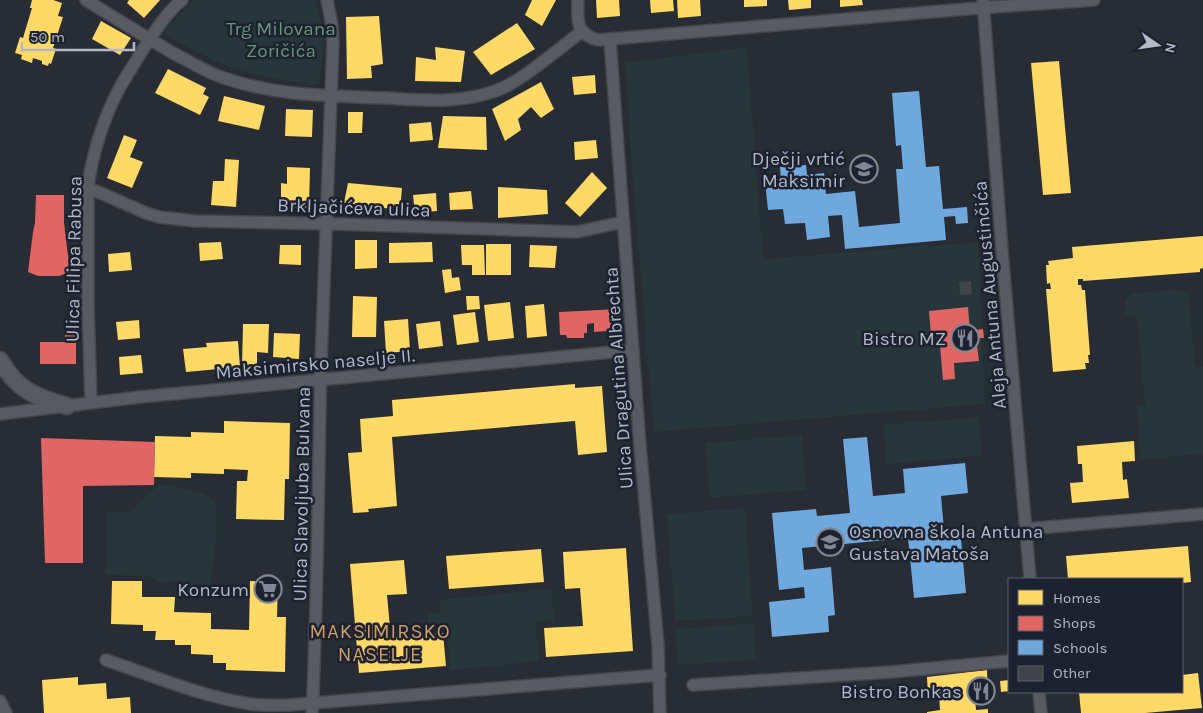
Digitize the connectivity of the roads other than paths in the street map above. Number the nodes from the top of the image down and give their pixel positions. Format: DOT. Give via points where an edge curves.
graph roads {
  1 [pos="86,0"];
  2 [pos="182,0"];
  3 [pos="327,0"];
  4 [pos="578,0"];
  5 [pos="1094,0"];
  6 [pos="984,4"];
  7 [pos="582,31"];
  8 [pos="150,40"];
  9 [pos="610,40"];
  10 [pos="331,96"];
  11 [pos="88,190"];
  12 [pos="624,223"];
  13 [pos="326,224"];
  14 [pos="633,350"];
  15 [pos="0,360"];
  16 [pos="321,380"];
  17 [pos="91,402"];
  18 [pos="67,406"];
  19 [pos="0,414"];
  20 [pos="1203,514"];
  21 [pos="1026,529"];
  22 [pos="1030,578"];
  23 [pos="106,660"];
  24 [pos="1008,661"];
  25 [pos="660,675"];
  26 [pos="693,685"];
  27 [pos="1040,693"];
  28 [pos="0,701"];
  29 [pos="312,708"];
  30 [pos="6,713"];
  31 [pos="660,713"];
  32 [pos="1041,713"];
  1 -- 8 [label="street"];
  2 -- 8 [label="street"];
  3 -- 10 [label="street" via="333,42"];
  4 -- 7 [label="street"];
  5 -- 6 [label="street"];
  6 -- 9 [label="street"];
  6 -- 21 [label="street, Aleja Antuna Augustinčića"];
  7 -- 9 [label="street" via="598,40"];
  7 -- 10 [label="street" via="510,84 480,96 439,100"];
  8 -- 10 [label="street" via="220,76 257,87"];
  8 -- 11 [label="street, Ulica Filipa Rabusa" via="120,87 106,117"];
  9 -- 12 [label="street, Ulica Dragutina Albrechta"];
  10 -- 13 [label="street, Ulica Slavoljuba Bulvana"];
  11 -- 13 [label="street, Brkljačićeva ulica" via="165,218"];
  11 -- 17 [label="street, Ulica Filipa Rabusa"];
  12 -- 13 [label="street, Brkljačićeva ulica" via="577,232"];
  12 -- 14 [label="street, Ulica Dragutina Albrechta"];
  13 -- 16 [label="street, Ulica Slavoljuba Bulvana"];
  14 -- 16 [label="street, Maksimirsko naselje II."];
  14 -- 25 [label="street, Ulica Dragutina Albrechta"];
  15 -- 18 [label="main road" via="11,377 28,391"];
  16 -- 17 [label="street, Maksimirsko naselje II."];
  16 -- 29 [label="street, Ulica Slavoljuba Bulvana"];
  17 -- 18 [label="street, Maksimirsko naselje II."];
  18 -- 19 [label="street, Maksimirsko naselje II."];
  20 -- 21 [label="street"];
  21 -- 22 [label="street, Aleja Antuna Augustinčića"];
  23 -- 29 [label="street" via="224,699"];
  24 -- 26 [label="street"];
  25 -- 29 [label="street"];
  25 -- 31 [label="street, Ulica Dragutina Albrechta"];
  27 -- 32 [label="street"];
  28 -- 30 [label="street"];
}
